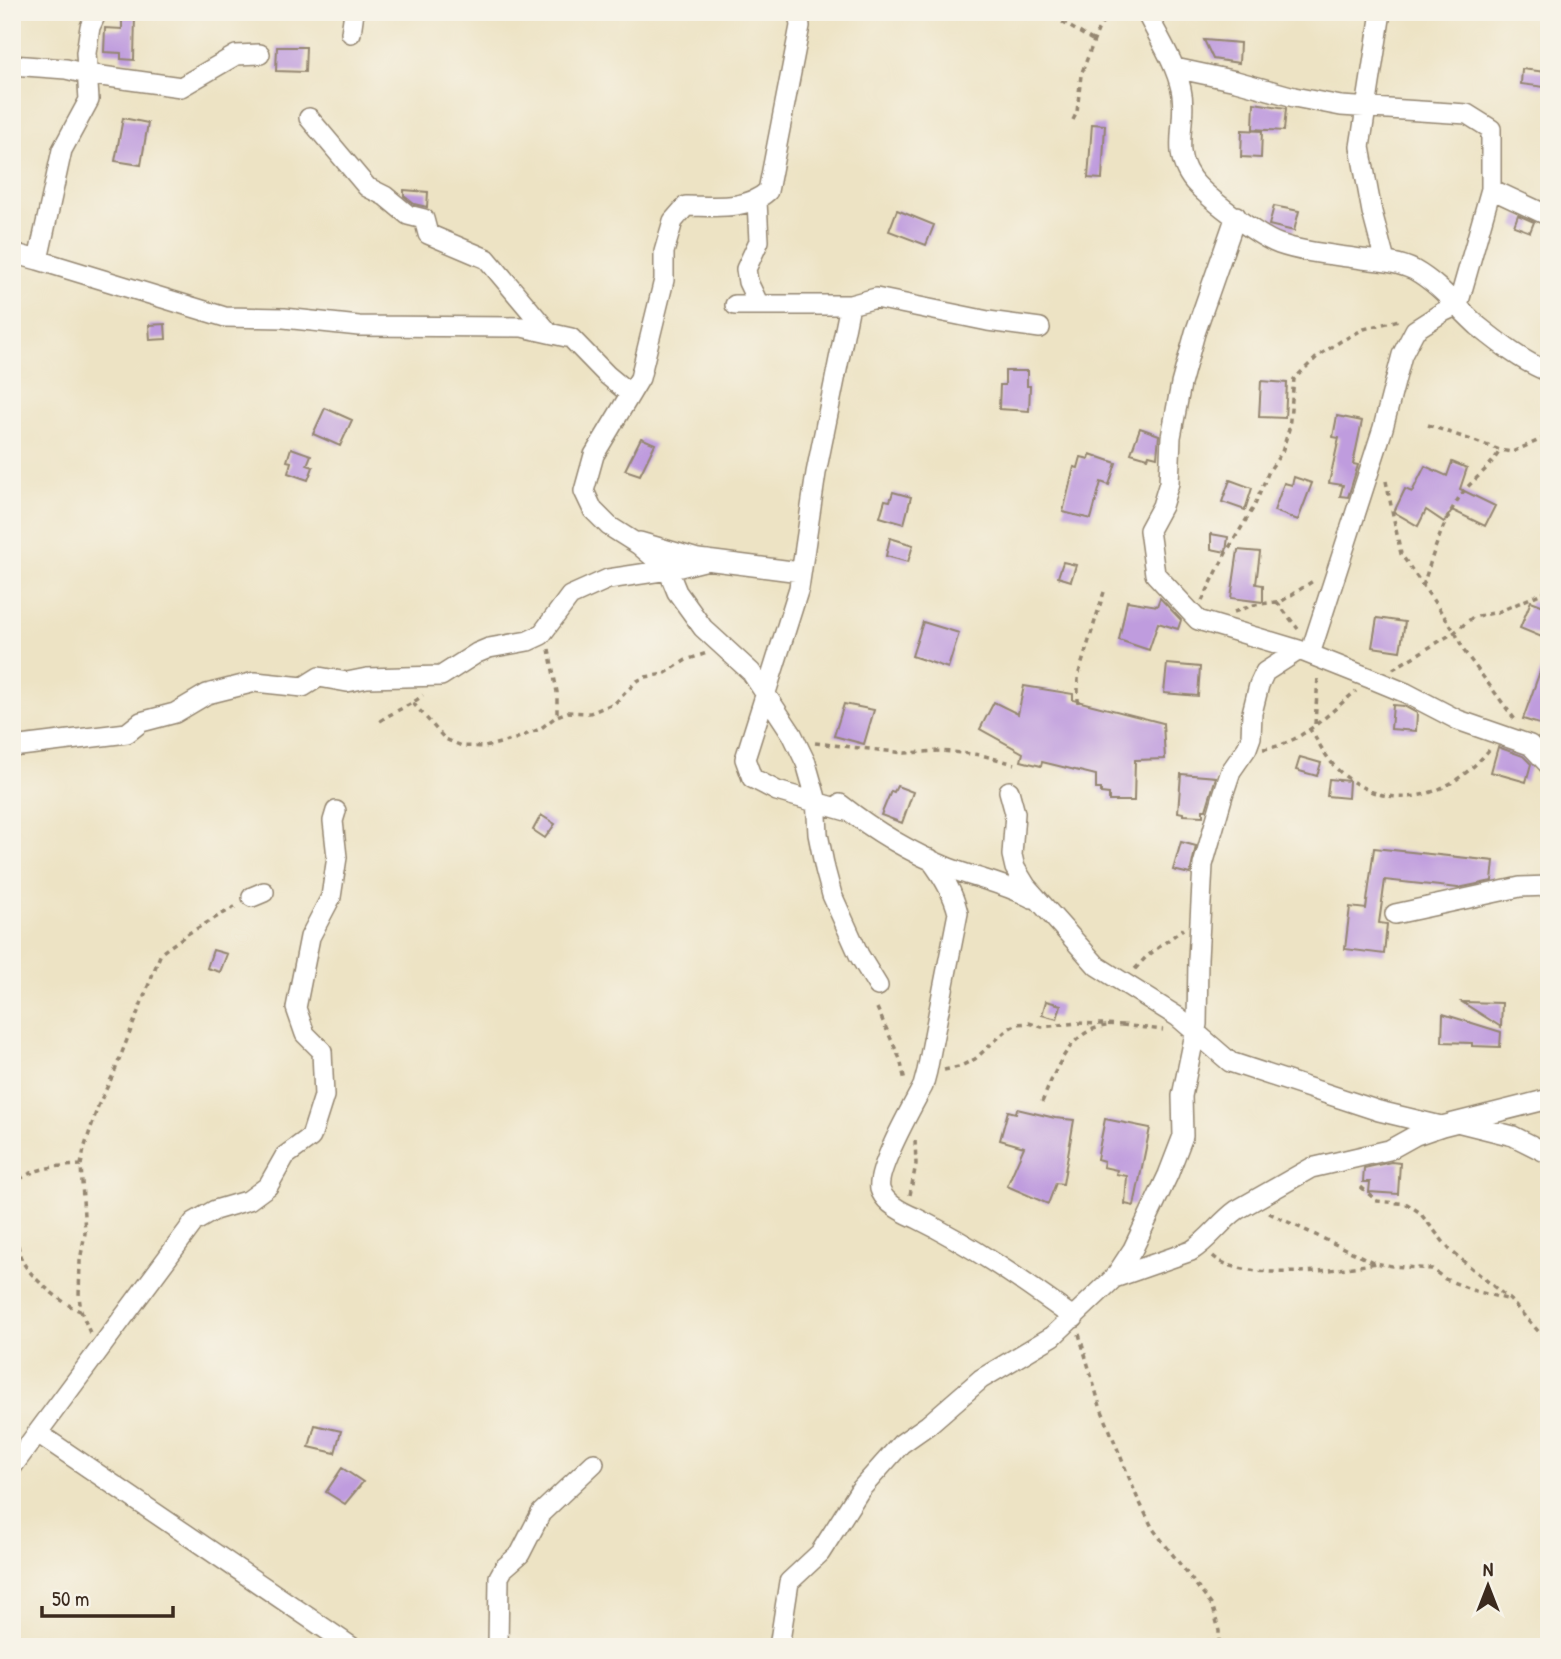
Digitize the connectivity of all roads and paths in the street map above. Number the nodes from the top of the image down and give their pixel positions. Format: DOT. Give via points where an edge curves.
graph roads {
  1 [pos="97,12"];
  2 [pos="354,12"];
  3 [pos="798,12"];
  4 [pos="1045,12"];
  5 [pos="1109,12"];
  6 [pos="1146,12"];
  7 [pos="1381,12"];
  8 [pos="351,33"];
  9 [pos="1094,41"];
  10 [pos="260,54"];
  11 [pos="12,65"];
  12 [pos="1175,68"];
  13 [pos="87,74"];
  14 [pos="1366,107"];
  15 [pos="309,118"];
  16 [pos="1073,120"];
  17 [pos="1491,189"];
  18 [pos="757,201"];
  19 [pos="1236,216"];
  20 [pos="1549,216"];
  21 [pos="12,253"];
  22 [pos="38,260"];
  23 [pos="1385,261"];
  24 [pos="758,303"];
  25 [pos="735,305"];
  26 [pos="850,305"];
  27 [pos="1458,305"];
  28 [pos="1405,319"];
  29 [pos="1041,328"];
  30 [pos="549,333"];
  31 [pos="1549,372"];
  32 [pos="630,394"];
  33 [pos="1428,425"];
  34 [pos="1549,436"];
  35 [pos="1500,450"];
  36 [pos="1386,481"];
  37 [pos="632,540"];
  38 [pos="708,560"];
  39 [pos="1339,566"];
  40 [pos="668,570"];
  41 [pos="800,572"];
  42 [pos="1423,586"];
  43 [pos="1549,590"];
  44 [pos="1104,592"];
  45 [pos="1278,602"];
  46 [pos="1194,615"];
  47 [pos="550,625"];
  48 [pos="1213,625"];
  49 [pos="1298,630"];
  50 [pos="1455,632"];
  51 [pos="726,647"];
  52 [pos="1310,654"];
  53 [pos="441,676"];
  54 [pos="1372,679"];
  55 [pos="766,695"];
  56 [pos="413,703"];
  57 [pos="1078,703"];
  58 [pos="558,716"];
  59 [pos="380,721"];
  60 [pos="1315,724"];
  61 [pos="1309,728"];
  62 [pos="1502,736"];
  63 [pos="795,740"];
  64 [pos="1530,745"];
  65 [pos="12,747"];
  66 [pos="1247,748"];
  67 [pos="1015,764"];
  68 [pos="1549,765"];
  69 [pos="814,791"];
  70 [pos="1009,791"];
  71 [pos="336,811"];
  72 [pos="930,859"];
  73 [pos="1549,886"];
  74 [pos="258,894"];
  75 [pos="1040,902"];
  76 [pos="1395,914"];
  77 [pos="1186,926"];
  78 [pos="1122,983"];
  79 [pos="878,986"];
  80 [pos="1124,1025"];
  81 [pos="1196,1034"];
  82 [pos="927,1071"];
  83 [pos="904,1077"];
  84 [pos="1549,1099"];
  85 [pos="1042,1102"];
  86 [pos="1449,1124"];
  87 [pos="1549,1154"];
  88 [pos="81,1165"];
  89 [pos="12,1186"];
  90 [pos="1361,1187"];
  91 [pos="1252,1202"];
  92 [pos="12,1226"];
  93 [pos="1202,1245"];
  94 [pos="1375,1262"];
  95 [pos="1114,1278"];
  96 [pos="1510,1300"];
  97 [pos="80,1311"];
  98 [pos="1074,1318"];
  99 [pos="1549,1338"];
  100 [pos="98,1352"];
  101 [pos="39,1434"];
  102 [pos="594,1463"];
  103 [pos="12,1467"];
  104 [pos="776,1645"];
  105 [pos="352,1647"];
  106 [pos="498,1647"];
  107 [pos="1219,1647"];
  1 -- 13 [label="street" via="90,27"];
  2 -- 8 [label="street"];
  3 -- 18 [label="street" via="800,26 768,191"];
  4 -- 9 [label="path"];
  5 -- 9 [label="path"];
  6 -- 12 [label="street"];
  7 -- 14 [label="street"];
  9 -- 16 [label="path" via="1081,75"];
  10 -- 13 [label="street" via="236,55 181,87"];
  11 -- 13 [label="street"];
  12 -- 14 [label="street" via="1294,97"];
  12 -- 19 [label="street" via="1183,104 1184,166 1195,184"];
  13 -- 22 [label="street" via="89,100 62,149"];
  14 -- 17 [label="street" via="1467,114 1491,129"];
  14 -- 23 [label="street" via="1360,148"];
  15 -- 30 [label="street" via="367,187 408,215 424,219 428,234 486,259"];
  17 -- 20 [label="street"];
  17 -- 27 [label="street"];
  18 -- 24 [label="street" via="759,241 746,269"];
  18 -- 32 [label="street" via="687,206 673,221 647,351"];
  19 -- 23 [label="street" via="1277,243 1320,254"];
  19 -- 46 [label="street" via="1195,333 1171,437 1169,483 1149,530 1155,574"];
  21 -- 22 [label="street"];
  22 -- 30 [label="street" via="225,317 359,326 522,327"];
  23 -- 27 [label="street" via="1416,271"];
  24 -- 25 [label="street"];
  24 -- 26 [label="street"];
  26 -- 29 [label="street" via="876,298"];
  26 -- 41 [label="street"];
  27 -- 31 [label="street" via="1517,355"];
  27 -- 39 [label="street" via="1415,330 1402,355"];
  28 -- 46 [label="path" via="1364,329 1340,341 1294,379 1282,452"];
  30 -- 32 [label="street" via="571,338"];
  32 -- 37 [label="street" via="594,455 584,491 593,510"];
  33 -- 35 [label="path"];
  34 -- 35 [label="path" via="1511,452"];
  35 -- 42 [label="path" via="1464,491 1433,553"];
  36 -- 42 [label="path" via="1401,554"];
  37 -- 38 [label="street"];
  37 -- 40 [label="street"];
  38 -- 40 [label="street"];
  38 -- 41 [label="street"];
  39 -- 45 [label="path"];
  39 -- 52 [label="street"];
  40 -- 47 [label="street" via="608,579 570,596"];
  40 -- 51 [label="street" via="677,592 703,628"];
  41 -- 55 [label="street"];
  42 -- 50 [label="path"];
  43 -- 50 [label="path" via="1498,612 1479,614"];
  44 -- 57 [label="path" via="1078,676"];
  45 -- 48 [label="path" via="1241,608"];
  45 -- 49 [label="path"];
  46 -- 48 [label="street"];
  47 -- 53 [label="street" via="541,635 489,648"];
  47 -- 58 [label="path"];
  48 -- 52 [label="street"];
  50 -- 54 [label="path"];
  50 -- 64 [label="path"];
  51 -- 55 [label="street"];
  51 -- 58 [label="path" via="636,681 615,703 590,713"];
  52 -- 54 [label="street"];
  52 -- 60 [label="path"];
  52 -- 66 [label="street" via="1265,672"];
  53 -- 56 [label="path"];
  53 -- 65 [label="street" via="347,682 319,677 303,687 255,682 207,694 127,733"];
  54 -- 60 [label="path"];
  54 -- 62 [label="street"];
  55 -- 63 [label="street"];
  55 -- 69 [label="street" via="745,759 752,778 777,791"];
  56 -- 58 [label="path" via="445,738 462,746 485,747 515,739"];
  56 -- 59 [label="path"];
  60 -- 61 [label="path"];
  61 -- 62 [label="path" via="1335,768 1357,785 1379,796 1400,797 1445,788 1479,762"];
  61 -- 66 [label="path" via="1286,744"];
  62 -- 64 [label="street"];
  63 -- 67 [label="path" via="905,753 963,753"];
  63 -- 69 [label="street"];
  64 -- 68 [label="street"];
  66 -- 81 [label="street" via="1231,771 1203,865"];
  69 -- 72 [label="street"];
  69 -- 79 [label="street" via="832,895"];
  70 -- 75 [label="street" via="1014,813 1014,868"];
  71 -- 100 [label="street" via="337,858 331,897 310,937 296,1008 305,1034 322,1051 324,1096 311,1138 285,1156 268,1186 249,1200 194,1222"];
  72 -- 75 [label="street" via="1007,885"];
  72 -- 82 [label="street" via="943,876 958,914"];
  73 -- 76 [label="street" via="1520,887"];
  74 -- 88 [label="path" via="160,953 98,1106"];
  75 -- 78 [label="street" via="1097,966"];
  77 -- 78 [label="path"];
  78 -- 81 [label="street" via="1178,1017"];
  80 -- 81 [label="path"];
  80 -- 82 [label="path" via="1017,1024 975,1059 959,1067"];
  80 -- 85 [label="path" via="1097,1027 1079,1037 1059,1062"];
  81 -- 86 [label="street" via="1230,1062 1379,1111"];
  81 -- 95 [label="street" via="1182,1096 1183,1136 1133,1249"];
  82 -- 83 [label="path"];
  82 -- 98 [label="street" via="881,1173 880,1190 891,1204 1013,1273"];
  84 -- 86 [label="street"];
  86 -- 87 [label="street" via="1513,1136"];
  86 -- 91 [label="street" via="1389,1150 1311,1168"];
  88 -- 89 [label="path" via="40,1169"];
  88 -- 97 [label="path" via="85,1233"];
  90 -- 96 [label="path" via="1377,1201 1407,1204 1419,1212 1450,1250"];
  91 -- 93 [label="street" via="1226,1218"];
  91 -- 94 [label="path"];
  92 -- 97 [label="path" via="26,1267"];
  93 -- 94 [label="path" via="1218,1261 1235,1268 1310,1273"];
  93 -- 95 [label="street"];
  94 -- 96 [label="path" via="1432,1269 1475,1291"];
  95 -- 98 [label="street"];
  96 -- 99 [label="path"];
  97 -- 100 [label="path"];
  98 -- 104 [label="street" via="1053,1336 981,1379 880,1465 820,1553 789,1581"];
  98 -- 107 [label="path" via="1100,1406 1137,1497 1153,1529 1213,1608"];
  100 -- 101 [label="street"];
  101 -- 103 [label="street"];
  101 -- 105 [label="street"];
  102 -- 106 [label="street" via="541,1513 520,1554 499,1577"];
}
